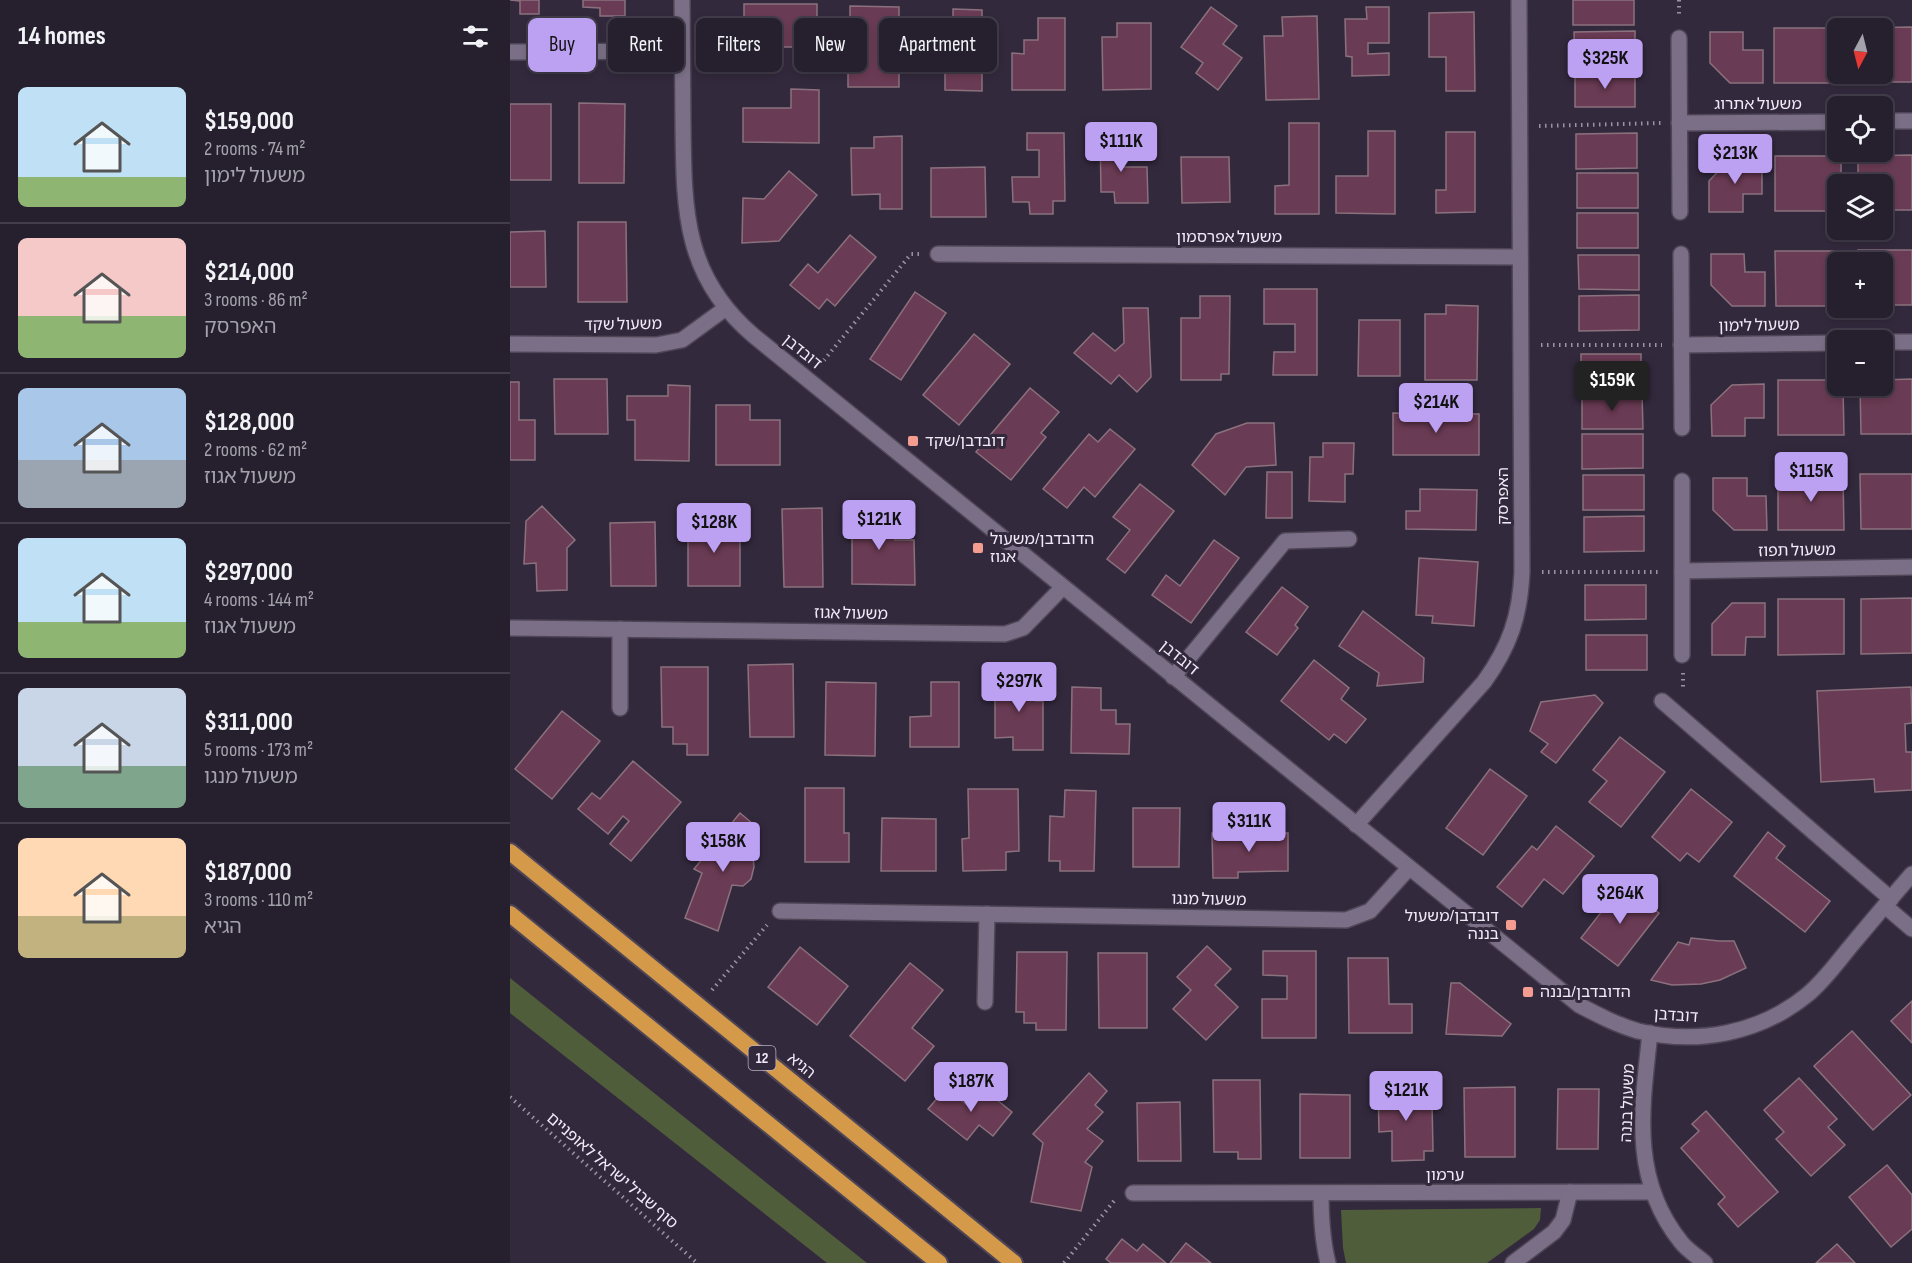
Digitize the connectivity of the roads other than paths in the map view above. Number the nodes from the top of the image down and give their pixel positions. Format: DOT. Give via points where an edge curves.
graph roads {
  1 [pos="682,0"];
  2 [pos="1519,0"];
  3 [pos="682,18"];
  4 [pos="1679,38"];
  5 [pos="608,51"];
  6 [pos="510,52"];
  7 [pos="682,72"];
  8 [pos="1893,121"];
  9 [pos="1912,121"];
  10 [pos="1827,122"];
  11 [pos="1679,123"];
  12 [pos="1680,212"];
  13 [pos="938,254"];
  14 [pos="1681,254"];
  15 [pos="1520,256"];
  16 [pos="726,308"];
  17 [pos="1893,342"];
  18 [pos="1912,342"];
  19 [pos="1827,343"];
  20 [pos="510,344"];
  21 [pos="1681,345"];
  22 [pos="1682,428"];
  23 [pos="1682,481"];
  24 [pos="1349,539"];
  25 [pos="1912,567"];
  26 [pos="1682,572"];
  27 [pos="1063,587"];
  28 [pos="510,628"];
  29 [pos="620,629"];
  30 [pos="1682,655"];
  31 [pos="1173,677"];
  32 [pos="1662,701"];
  33 [pos="620,708"];
  34 [pos="1356,825"];
  35 [pos="510,852"];
  36 [pos="1409,868"];
  37 [pos="1910,881"];
  38 [pos="1888,902"];
  39 [pos="780,911"];
  40 [pos="510,914"];
  41 [pos="987,915"];
  42 [pos="1912,929"];
  43 [pos="985,1002"];
  44 [pos="1650,1033"];
  45 [pos="1570,1192"];
  46 [pos="1653,1192"];
  47 [pos="1133,1193"];
  48 [pos="1321,1193"];
  49 [pos="939,1263"];
  50 [pos="1014,1263"];
  51 [pos="1328,1263"];
  52 [pos="1513,1263"];
  53 [pos="1706,1263"];
  1 -- 3 [label="street, דובדבן"];
  2 -- 15 [label="street, האפרסק"];
  4 -- 11 [label="street"];
  5 -- 6 [label="street"];
  7 -- 16 [label="street, דובדבן" via="687,219 703,272"];
  8 -- 9 [label="street"];
  10 -- 11 [label="street, משעול אתרוג"];
  11 -- 12 [label="street"];
  13 -- 15 [label="street, משעול אפרסמון"];
  14 -- 21 [label="street"];
  15 -- 34 [label="street, האפרסק" via="1522,572 1517,616 1508,643 1484,682"];
  16 -- 20 [label="street, משעול שקד" via="682,340 656,345"];
  16 -- 27 [label="street, דובדבן" via="742,326"];
  17 -- 18 [label="street"];
  19 -- 21 [label="street, משעול לימון"];
  21 -- 22 [label="street"];
  23 -- 26 [label="street"];
  24 -- 31 [label="street" via="1285,541"];
  25 -- 26 [label="street, משעול תפוז"];
  26 -- 30 [label="street"];
  27 -- 29 [label="street, משעול אגוז" via="1023,628 1005,634"];
  27 -- 31 [label="street, דובדבן"];
  28 -- 29 [label="street, משעול אגוז"];
  29 -- 33 [label="street"];
  31 -- 34 [label="street, דובדבן"];
  32 -- 38 [label="street"];
  34 -- 36 [label="street, דובדבן"];
  35 -- 50 [label="highway, הגיא / 12"];
  36 -- 41 [label="street, משעול מנגו" via="1370,911 1346,920"];
  36 -- 44 [label="street, דובדבן" via="1579,1005 1607,1020"];
  37 -- 38 [label="street, דובדבן"];
  38 -- 42 [label="street"];
  38 -- 44 [label="street, דובדבן" via="1808,994 1783,1012 1727,1034 1697,1037"];
  39 -- 41 [label="street, משעול מנגו"];
  40 -- 49 [label="highway"];
  41 -- 43 [label="street"];
  44 -- 46 [label="street, משעול בננה" via="1642,1139"];
  45 -- 46 [label="street, ערמון"];
  45 -- 48 [label="street, ערמון"];
  45 -- 52 [label="street" via="1563,1220 1554,1232"];
  46 -- 53 [label="street, משעול בננה" via="1682,1244"];
  47 -- 48 [label="street, ערמון"];
  48 -- 51 [label="street" via="1323,1245"];
}
